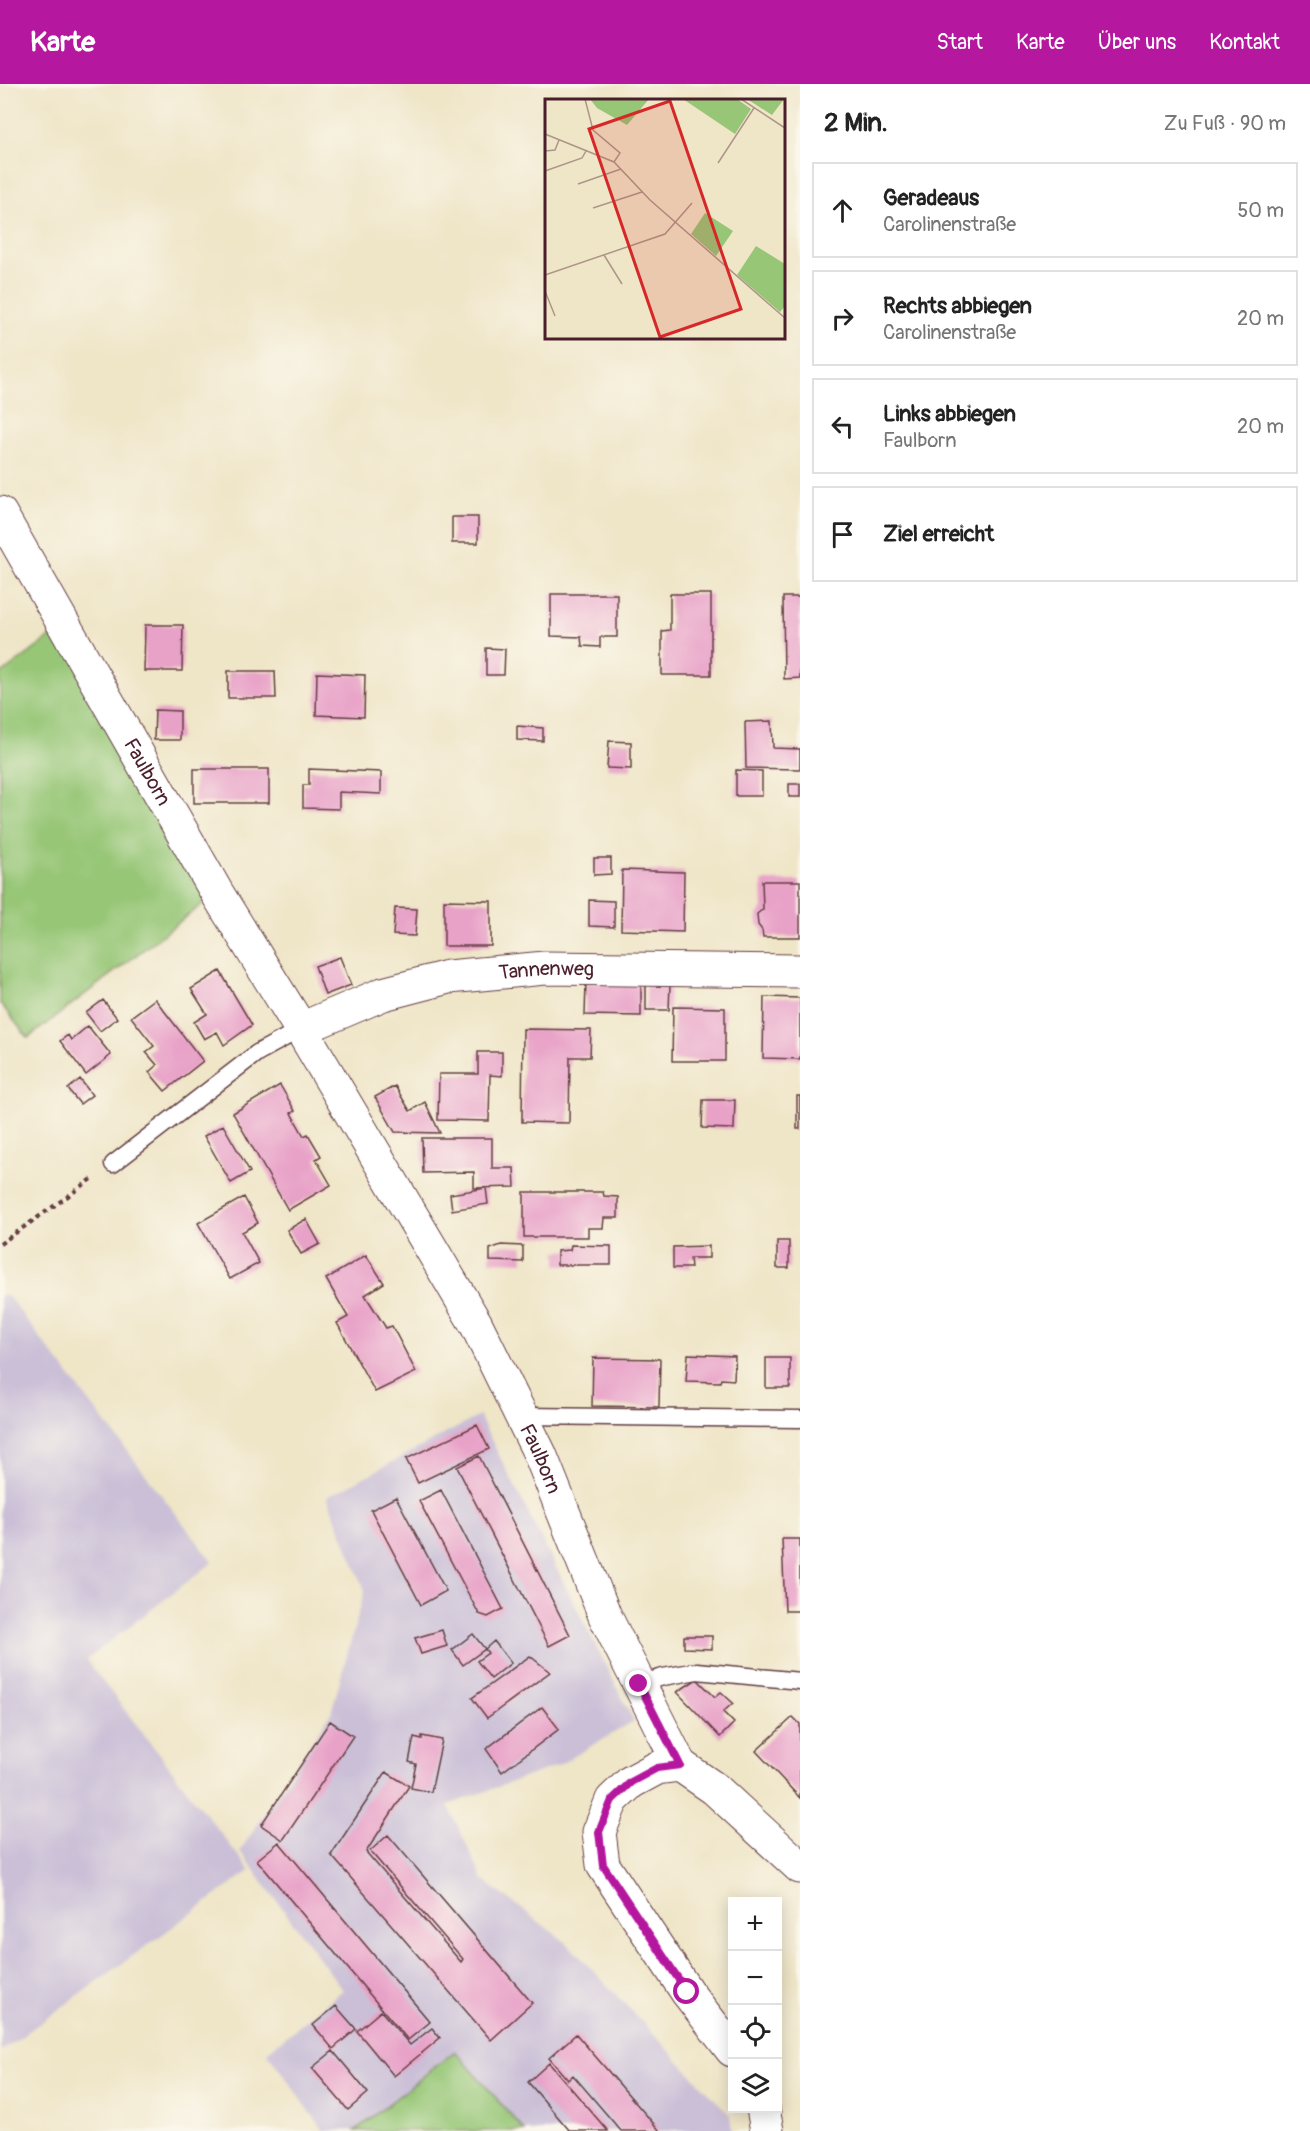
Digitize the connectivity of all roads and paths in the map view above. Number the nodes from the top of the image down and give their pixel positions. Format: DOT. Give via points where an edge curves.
graph roads {
  1 [pos="0,513"];
  2 [pos="800,971"];
  3 [pos="302,1029"];
  4 [pos="113,1164"];
  5 [pos="0,1244"];
  6 [pos="521,1416"];
  7 [pos="800,1419"];
  8 [pos="800,1681"];
  9 [pos="639,1684"];
  10 [pos="680,1765"];
  11 [pos="800,1867"];
  12 [pos="728,2045"];
  13 [pos="764,2113"];
  14 [pos="767,2131"];
  1 -- 3 [label="street, Faulborn" via="211,883"];
  2 -- 3 [label="street, Tannenweg" via="545,968 448,977 383,994"];
  3 -- 4 [label="lane" via="256,1053"];
  3 -- 6 [label="street, Faulborn" via="477,1324"];
  4 -- 5 [label="path"];
  6 -- 7 [label="lane"];
  6 -- 9 [label="street, Faulborn" via="605,1616"];
  8 -- 9 [label="lane" via="697,1671"];
  9 -- 10 [label="street, Faulborn"];
  10 -- 11 [label="street, Faulborn" via="715,1789"];
  10 -- 12 [label="street" via="657,1768 631,1782 612,1800 599,1832 603,1865 687,1992"];
  13 -- 14 [label="street"];
}
